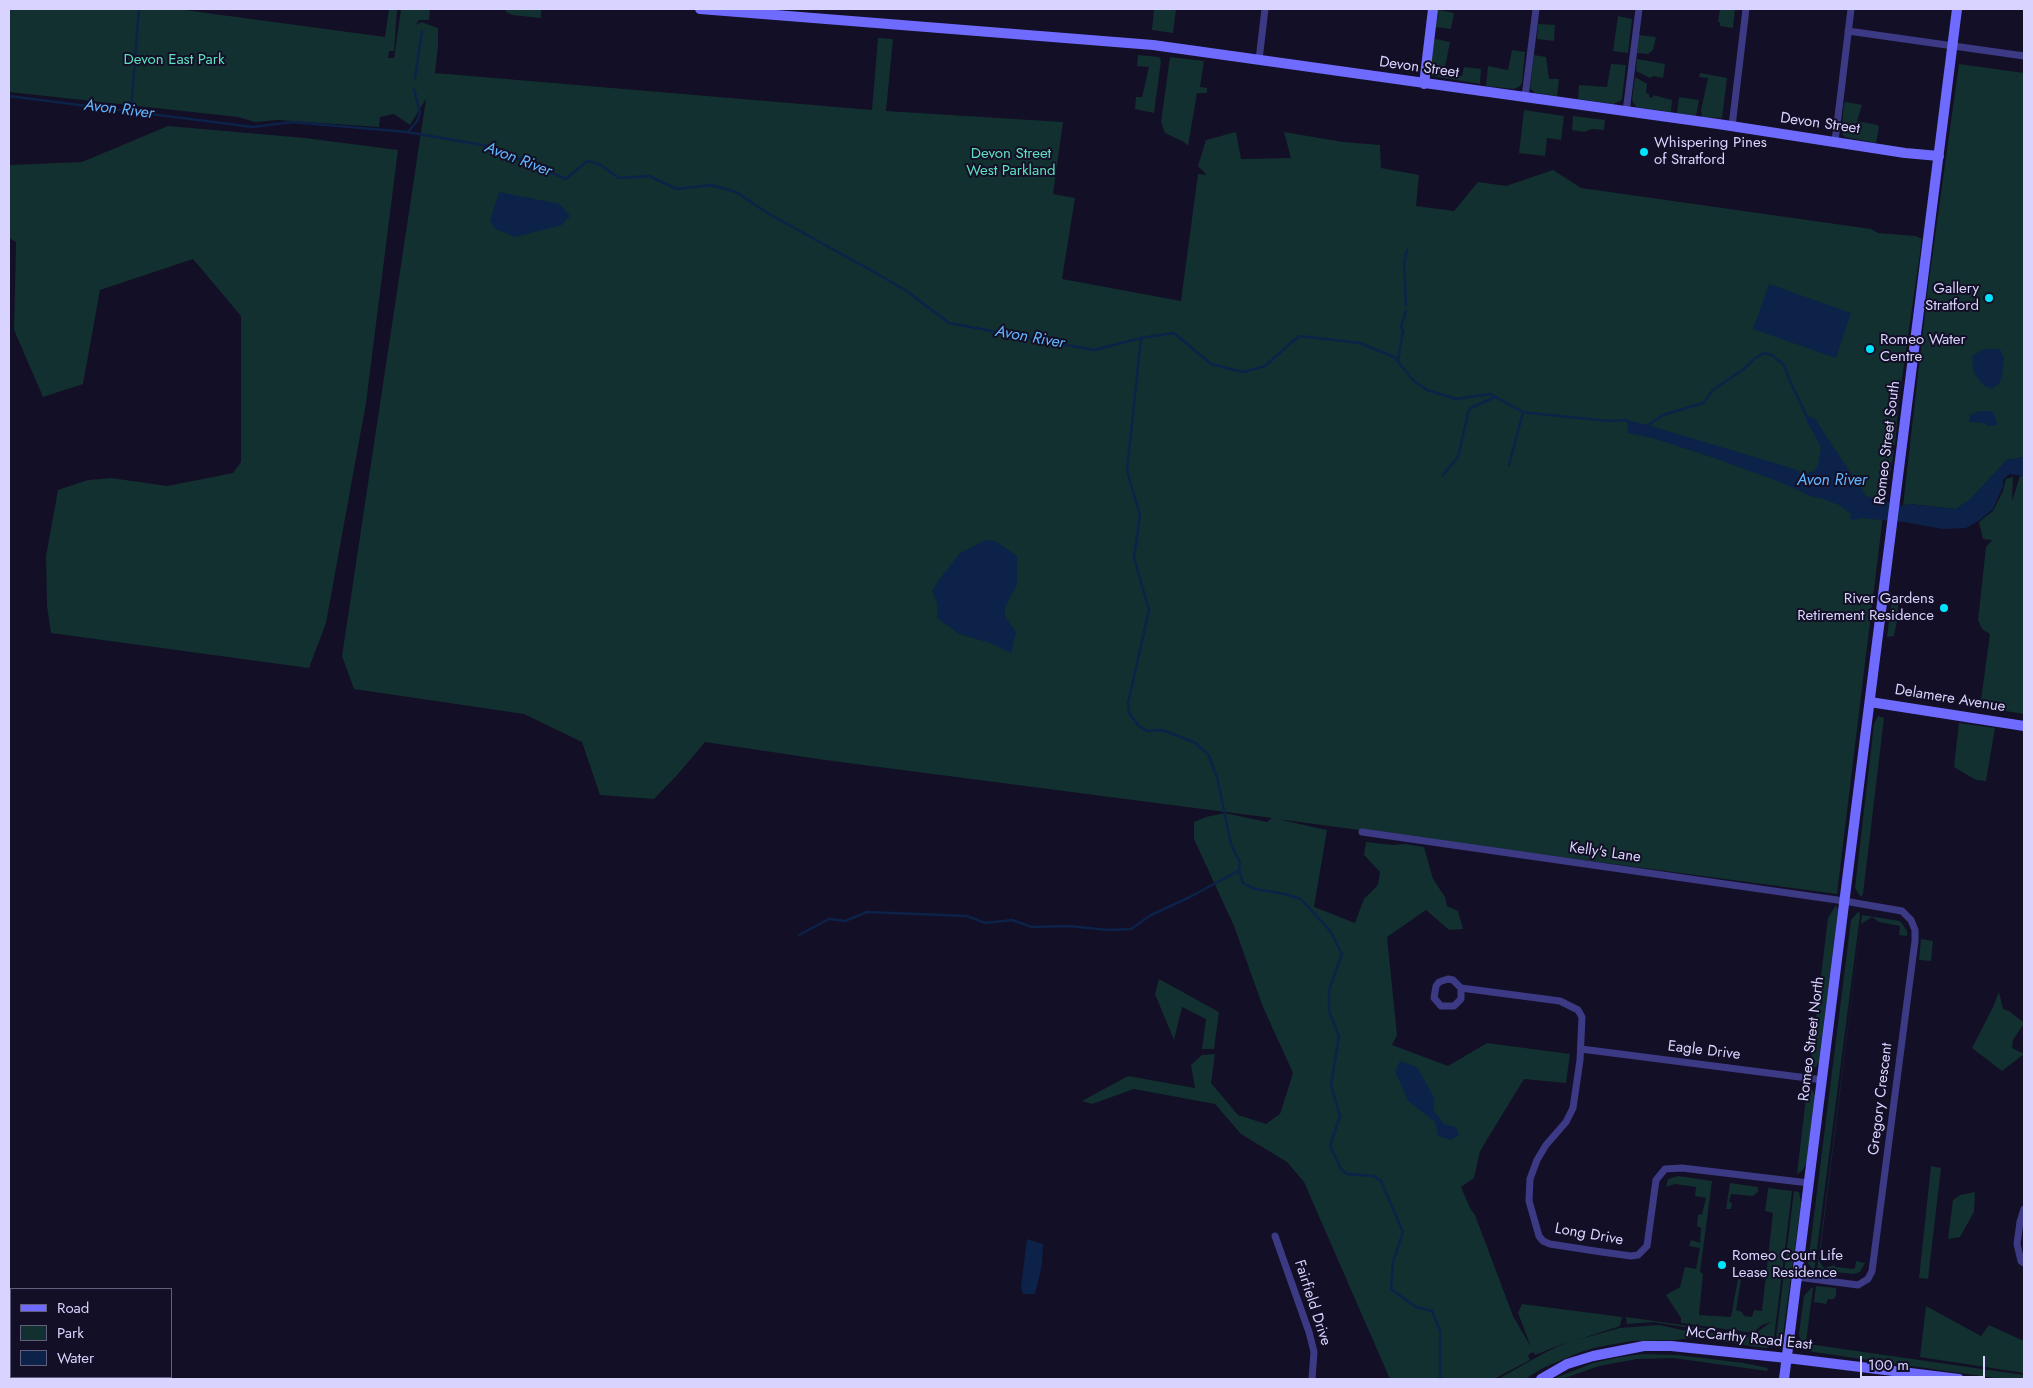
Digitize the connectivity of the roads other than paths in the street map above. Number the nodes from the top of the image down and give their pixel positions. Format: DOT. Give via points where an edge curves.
graph roads {
  1 [pos="700,9"];
  2 [pos="1265,9"];
  3 [pos="1434,9"];
  4 [pos="1536,9"];
  5 [pos="1638,9"];
  6 [pos="1746,9"];
  7 [pos="1851,9"];
  8 [pos="1957,9"];
  9 [pos="744,10"];
  10 [pos="1848,31"];
  11 [pos="1953,46"];
  12 [pos="2024,56"];
  13 [pos="1259,60"];
  14 [pos="1424,84"];
  15 [pos="1525,97"];
  16 [pos="1626,112"];
  17 [pos="1732,126"];
  18 [pos="1835,141"];
  19 [pos="1939,156"];
  20 [pos="1870,702"];
  21 [pos="2024,726"];
  22 [pos="1362,832"];
  23 [pos="1844,901"];
  24 [pos="1461,988"];
  25 [pos="1581,1050"];
  26 [pos="1823,1080"];
  27 [pos="1810,1183"];
  28 [pos="2024,1208"];
  29 [pos="1275,1236"];
  30 [pos="2024,1263"];
  31 [pos="1797,1277"];
  32 [pos="1787,1358"];
  33 [pos="1312,1379"];
  34 [pos="1541,1379"];
  35 [pos="1784,1379"];
  36 [pos="1959,1379"];
  1 -- 9 [label="street"];
  2 -- 13 [label="street"];
  3 -- 14 [label="street"];
  4 -- 15 [label="street"];
  5 -- 16 [label="street"];
  6 -- 17 [label="street"];
  7 -- 10 [label="street"];
  8 -- 11 [label="street, Romeo Street South"];
  9 -- 13 [label="street, Devon Street" via="892,25 1153,44"];
  10 -- 11 [label="street"];
  10 -- 18 [label="street"];
  11 -- 12 [label="street"];
  11 -- 19 [label="street, Romeo Street South"];
  13 -- 14 [label="street, Devon Street"];
  14 -- 15 [label="street, Devon Street"];
  15 -- 16 [label="street, Devon Street"];
  16 -- 17 [label="street, Devon Street"];
  17 -- 18 [label="street, Devon Street"];
  18 -- 19 [label="street, Devon Street"];
  19 -- 20 [label="street, Romeo Street South"];
  20 -- 21 [label="street, Delamere Avenue"];
  20 -- 23 [label="street, Romeo Street North"];
  22 -- 23 [label="street, Kelly's Lane"];
  23 -- 26 [label="street, Romeo Street North"];
  23 -- 31 [label="street, Gregory Crescent" via="1902,912 1916,930 1872,1271 1868,1279 1858,1285"];
  24 -- 24 [label="street, Long Drive" via="1453,980 1444,980 1435,987 1434,998 1442,1006 1454,1006 1461,999"];
  24 -- 25 [label="street, Long Drive" via="1570,1005 1582,1017"];
  25 -- 26 [label="street, Eagle Drive"];
  25 -- 27 [label="street, Long Drive" via="1573,1108 1566,1122 1546,1144 1530,1179 1529,1201 1543,1241 1586,1250 1638,1255 1647,1246 1656,1180 1665,1169 1682,1168"];
  26 -- 27 [label="street, Romeo Street North"];
  27 -- 31 [label="street, Romeo Street North"];
  28 -- 30 [label="street" via="2017,1244"];
  29 -- 33 [label="street, Fairfield Drive" via="1309,1332 1314,1352"];
  31 -- 32 [label="street, Romeo Street North"];
  32 -- 34 [label="street, McCarthy Road East" via="1644,1346 1567,1364"];
  32 -- 35 [label="street, Romeo Street North"];
  32 -- 36 [label="street, McCarthy Road East"];
}
